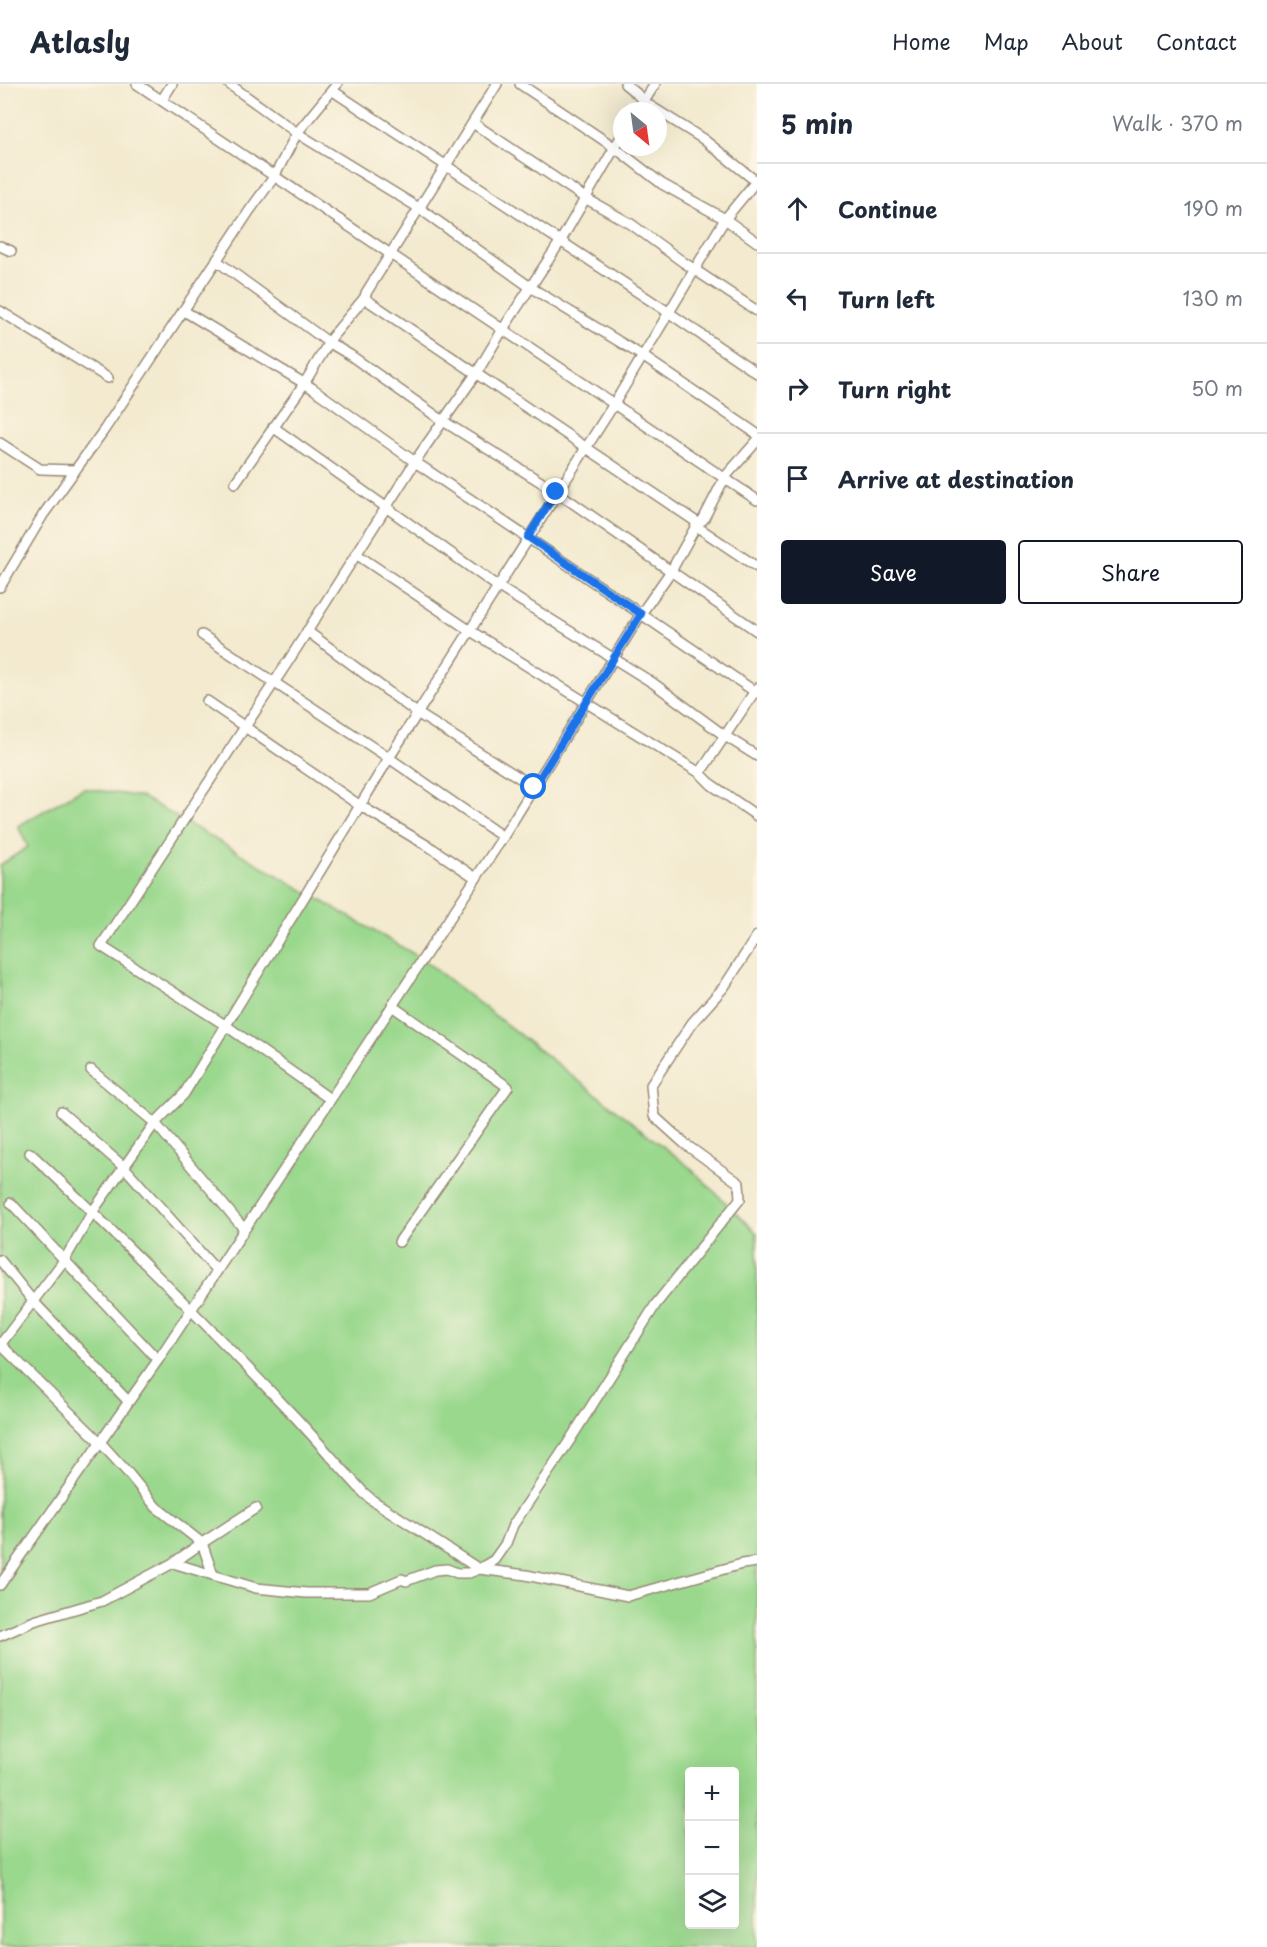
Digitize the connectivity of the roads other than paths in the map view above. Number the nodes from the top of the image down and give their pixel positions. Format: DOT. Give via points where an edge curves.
graph roads {
  1 [pos="137,84"];
  2 [pos="172,84"];
  3 [pos="229,84"];
  4 [pos="497,84"];
  5 [pos="520,84"];
  6 [pos="625,84"];
  7 [pos="655,84"];
  8 [pos="335,87"];
  9 [pos="162,100"];
  10 [pos="644,102"];
  11 [pos="667,116"];
  12 [pos="473,123"];
  13 [pos="297,133"];
  14 [pos="613,146"];
  15 [pos="613,149"];
  16 [pos="626,156"];
  17 [pos="446,164"];
  18 [pos="274,177"];
  19 [pos="757,181"];
  20 [pos="585,198"];
  21 [pos="419,208"];
  22 [pos="725,219"];
  23 [pos="560,242"];
  24 [pos="757,242"];
  25 [pos="0,246"];
  26 [pos="11,251"];
  27 [pos="390,253"];
  28 [pos="217,261"];
  29 [pos="694,269"];
  30 [pos="530,287"];
  31 [pos="365,297"];
  32 [pos="184,310"];
  33 [pos="0,311"];
  34 [pos="757,311"];
  35 [pos="668,312"];
  36 [pos="503,329"];
  37 [pos="328,342"];
  38 [pos="641,355"];
  39 [pos="757,373"];
  40 [pos="476,374"];
  41 [pos="108,378"];
  42 [pos="304,384"];
  43 [pos="614,404"];
  44 [pos="443,421"];
  45 [pos="273,427"];
  46 [pos="757,434"];
  47 [pos="757,441"];
  48 [pos="0,443"];
  49 [pos="586,446"];
  50 [pos="415,462"];
  51 [pos="75,470"];
  52 [pos="725,477"];
  53 [pos="235,483"];
  54 [pos="556,492"];
  55 [pos="757,500"];
  56 [pos="386,507"];
  57 [pos="697,525"];
  58 [pos="528,537"];
  59 [pos="356,554"];
  60 [pos="757,567"];
  61 [pos="671,572"];
  62 [pos="497,586"];
  63 [pos="0,588"];
  64 [pos="641,614"];
  65 [pos="469,630"];
  66 [pos="307,631"];
  67 [pos="757,631"];
  68 [pos="202,635"];
  69 [pos="613,659"];
  70 [pos="274,683"];
  71 [pos="756,691"];
  72 [pos="207,701"];
  73 [pos="586,703"];
  74 [pos="417,713"];
  75 [pos="244,727"];
  76 [pos="725,736"];
  77 [pos="757,756"];
  78 [pos="388,758"];
  79 [pos="700,773"];
  80 [pos="534,787"];
  81 [pos="359,805"];
  82 [pos="757,816"];
  83 [pos="503,837"];
  84 [pos="476,878"];
  85 [pos="757,936"];
  86 [pos="392,1006"];
  87 [pos="225,1025"];
  88 [pos="90,1070"];
  89 [pos="330,1099"];
  90 [pos="61,1112"];
  91 [pos="155,1123"];
  92 [pos="30,1153"];
  93 [pos="125,1168"];
  94 [pos="11,1203"];
  95 [pos="93,1211"];
  96 [pos="244,1229"];
  97 [pos="399,1242"];
  98 [pos="65,1259"];
  99 [pos="0,1260"];
  100 [pos="217,1271"];
  101 [pos="33,1301"];
  102 [pos="190,1310"];
  103 [pos="0,1344"];
  104 [pos="158,1360"];
  105 [pos="128,1401"];
  106 [pos="99,1441"];
  107 [pos="256,1508"];
  108 [pos="202,1543"];
  109 [pos="757,1562"];
  110 [pos="173,1563"];
  111 [pos="479,1569"];
  112 [pos="213,1575"];
  113 [pos="0,1585"];
  114 [pos="0,1636"];
  1 -- 9 [label="street"];
  2 -- 9 [label="street"];
  3 -- 13 [label="street"];
  4 -- 12 [label="street"];
  5 -- 14 [label="street"];
  6 -- 10 [label="street"];
  7 -- 10 [label="street"];
  8 -- 13 [label="street"];
  8 -- 17 [label="street"];
  9 -- 18 [label="street"];
  11 -- 19 [label="street"];
  12 -- 17 [label="street"];
  12 -- 20 [label="street"];
  13 -- 18 [label="street"];
  13 -- 21 [label="street"];
  15 -- 20 [label="street"];
  16 -- 22 [label="street" via="662,184"];
  17 -- 21 [label="street"];
  17 -- 23 [label="street"];
  18 -- 27 [label="street"];
  18 -- 28 [label="street"];
  19 -- 22 [label="street"];
  20 -- 23 [label="street"];
  20 -- 29 [label="street" via="631,224"];
  21 -- 27 [label="street"];
  21 -- 30 [label="street"];
  22 -- 24 [label="street"];
  22 -- 29 [label="street"];
  23 -- 30 [label="street"];
  23 -- 35 [label="street"];
  25 -- 26 [label="street"];
  27 -- 31 [label="street"];
  27 -- 36 [label="street"];
  28 -- 32 [label="street"];
  28 -- 37 [label="street"];
  29 -- 34 [label="street"];
  29 -- 35 [label="street"];
  30 -- 36 [label="street"];
  30 -- 38 [label="street"];
  31 -- 37 [label="street"];
  31 -- 40 [label="street"];
  32 -- 42 [label="street"];
  32 -- 51 [label="street"];
  33 -- 41 [label="street"];
  35 -- 38 [label="street"];
  35 -- 39 [label="street"];
  36 -- 40 [label="street"];
  36 -- 43 [label="street"];
  37 -- 42 [label="street"];
  37 -- 44 [label="street"];
  38 -- 43 [label="street"];
  38 -- 46 [label="street"];
  40 -- 44 [label="street"];
  40 -- 49 [label="street"];
  42 -- 45 [label="street"];
  42 -- 50 [label="street"];
  43 -- 49 [label="street"];
  43 -- 52 [label="street"];
  44 -- 50 [label="street"];
  44 -- 54 [label="street"];
  45 -- 53 [label="street"];
  45 -- 56 [label="street"];
  47 -- 52 [label="street"];
  48 -- 51 [label="street" via="40,470"];
  49 -- 54 [label="street"];
  49 -- 57 [label="street"];
  50 -- 56 [label="street"];
  50 -- 58 [label="street"];
  51 -- 63 [label="street"];
  52 -- 55 [label="street"];
  52 -- 57 [label="street"];
  54 -- 58 [label="street"];
  54 -- 61 [label="street"];
  56 -- 59 [label="street"];
  56 -- 62 [label="street"];
  57 -- 60 [label="street"];
  57 -- 61 [label="street"];
  58 -- 62 [label="street"];
  58 -- 64 [label="street"];
  59 -- 65 [label="street"];
  59 -- 66 [label="street"];
  61 -- 64 [label="street"];
  61 -- 67 [label="street"];
  62 -- 65 [label="street"];
  62 -- 69 [label="street"];
  64 -- 69 [label="street"];
  64 -- 71 [label="street"];
  65 -- 73 [label="street"];
  65 -- 74 [label="street"];
  66 -- 70 [label="street"];
  66 -- 74 [label="street"];
  68 -- 70 [label="street"];
  69 -- 73 [label="street"];
  69 -- 76 [label="street"];
  70 -- 75 [label="street"];
  70 -- 78 [label="street"];
  71 -- 76 [label="street"];
  72 -- 75 [label="street"];
  73 -- 79 [label="street"];
  73 -- 80 [label="street"];
  74 -- 78 [label="street"];
  74 -- 80 [label="street"];
  75 -- 81 [label="street"];
  75 -- 87 [label="street" via="101,946"];
  76 -- 77 [label="street"];
  76 -- 79 [label="street"];
  78 -- 81 [label="street"];
  78 -- 83 [label="street"];
  79 -- 82 [label="street"];
  80 -- 83 [label="street"];
  81 -- 84 [label="street"];
  81 -- 87 [label="street"];
  83 -- 84 [label="street"];
  84 -- 86 [label="street"];
  85 -- 111 [label="street" via="651,1085 654,1116 739,1183 740,1199 656,1304 513,1525 506,1544 494,1560"];
  86 -- 89 [label="street"];
  86 -- 97 [label="street" via="508,1087"];
  87 -- 89 [label="street"];
  87 -- 91 [label="street" via="184,1094"];
  88 -- 91 [label="street"];
  89 -- 96 [label="street"];
  90 -- 93 [label="street"];
  91 -- 93 [label="street"];
  91 -- 96 [label="street"];
  92 -- 95 [label="street"];
  93 -- 95 [label="street"];
  93 -- 100 [label="street"];
  94 -- 98 [label="street"];
  95 -- 98 [label="street"];
  95 -- 102 [label="street"];
  96 -- 100 [label="street"];
  98 -- 101 [label="street"];
  98 -- 104 [label="street"];
  99 -- 101 [label="street"];
  100 -- 102 [label="street"];
  101 -- 103 [label="street"];
  101 -- 105 [label="street"];
  102 -- 104 [label="street"];
  102 -- 111 [label="street" via="364,1493"];
  103 -- 106 [label="street"];
  104 -- 105 [label="street"];
  105 -- 106 [label="street"];
  106 -- 108 [label="street" via="156,1507"];
  106 -- 113 [label="street"];
  107 -- 108 [label="street"];
  108 -- 110 [label="street"];
  108 -- 112 [label="street"];
  109 -- 111 [label="street" via="628,1596"];
  110 -- 112 [label="street"];
  110 -- 114 [label="street" via="102,1600 33,1621"];
  111 -- 112 [label="street" via="469,1573 435,1570 369,1593 256,1588"];
}
